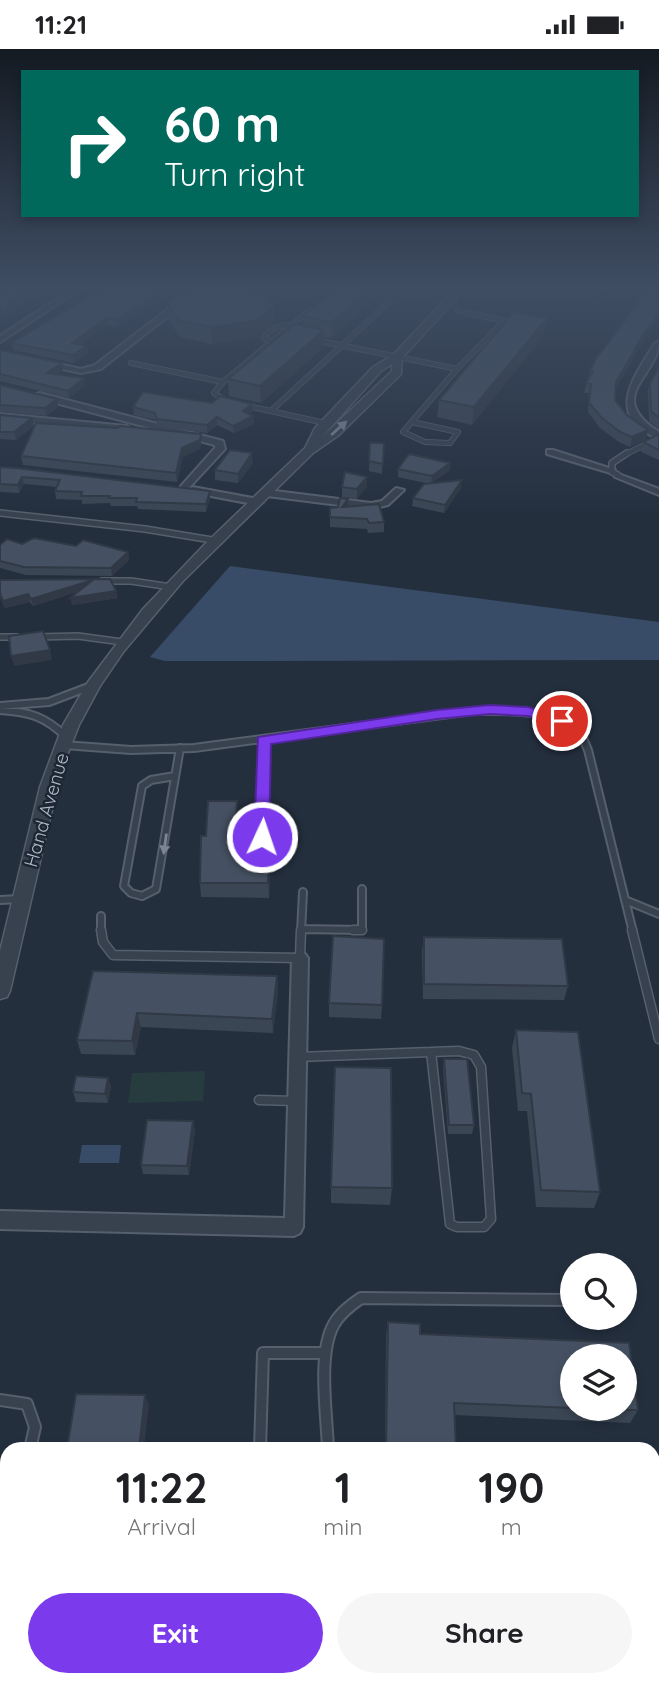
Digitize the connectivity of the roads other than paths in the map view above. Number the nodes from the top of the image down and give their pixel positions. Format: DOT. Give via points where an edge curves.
graph roads {
  1 [pos="52,363"];
  2 [pos="103,363"];
  3 [pos="133,363"];
  4 [pos="246,363"];
  5 [pos="321,363"];
  6 [pos="386,363"];
  7 [pos="397,363"];
  8 [pos="429,363"];
  9 [pos="462,363"];
  10 [pos="646,363"];
  11 [pos="457,369"];
  12 [pos="223,382"];
  13 [pos="26,393"];
  14 [pos="229,401"];
  15 [pos="239,404"];
  16 [pos="271,411"];
  17 [pos="0,417"];
  18 [pos="412,422"];
  19 [pos="326,423"];
  20 [pos="198,436"];
  21 [pos="659,437"];
  22 [pos="309,451"];
  23 [pos="550,452"];
  24 [pos="615,473"];
  25 [pos="171,487"];
  26 [pos="184,488"];
  27 [pos="399,490"];
  28 [pos="659,492"];
  29 [pos="262,498"];
  30 [pos="0,513"];
  31 [pos="218,541"];
  32 [pos="92,580"];
  33 [pos="171,587"];
  34 [pos="0,637"];
  35 [pos="122,642"];
  36 [pos="95,684"];
  37 [pos="0,708"];
  38 [pos="65,741"];
  39 [pos="263,741"];
  40 [pos="180,748"];
  41 [pos="175,776"];
  42 [pos="262,837"];
  43 [pos="362,889"];
  44 [pos="303,893"];
  45 [pos="22,899"];
  46 [pos="0,900"];
  47 [pos="625,900"];
  48 [pos="659,914"];
  49 [pos="101,916"];
  50 [pos="301,929"];
  51 [pos="300,958"];
  52 [pos="0,991"];
  53 [pos="659,1039"];
  54 [pos="431,1052"];
  55 [pos="298,1057"];
  56 [pos="260,1100"];
  57 [pos="296,1101"];
  58 [pos="0,1220"];
  59 [pos="560,1300"];
  60 [pos="324,1353"];
  61 [pos="0,1400"];
  62 [pos="32,1442"];
  63 [pos="260,1442"];
  64 [pos="328,1442"];
  1 -- 2 [label="street" via="88,371"];
  3 -- 12 [label="lane"];
  4 -- 12 [label="lane"];
  5 -- 16 [label="lane"];
  6 -- 19 [label="street, Hand Avenue"];
  22 -- 7 [label="street, Hand Avenue, one-way" via="335,433 397,372"];
  8 -- 11 [label="lane"];
  9 -- 11 [label="lane"];
  10 -- 21 [label="street" via="629,391 628,403 637,421"];
  11 -- 18 [label="lane"];
  12 -- 14 [label="lane" via="214,393"];
  13 -- 20 [label="street"];
  15 -- 16 [label="lane"];
  16 -- 19 [label="lane"];
  17 -- 20 [label="street"];
  18 -- 18 [label="lane" via="404,435 437,444 450,443 458,432"];
  19 -- 22 [label="street, Hand Avenue"];
  20 -- 26 [label="street" via="220,443 220,449"];
  21 -- 24 [label="lane" via="612,463"];
  22 -- 29 [label="street, Hand Avenue"];
  23 -- 24 [label="street"];
  24 -- 28 [label="street"];
  25 -- 26 [label="street"];
  26 -- 29 [label="street"];
  27 -- 29 [label="street" via="385,503 371,506"];
  29 -- 31 [label="street, Hand Avenue"];
  30 -- 31 [label="lane"];
  31 -- 33 [label="street, Hand Avenue"];
  32 -- 33 [label="lane"];
  33 -- 35 [label="street, Hand Avenue"];
  34 -- 35 [label="lane" via="78,636"];
  35 -- 36 [label="street, Hand Avenue"];
  36 -- 37 [label="lane" via="49,702"];
  36 -- 38 [label="street, Hand Avenue"];
  37 -- 38 [label="lane" via="42,714"];
  38 -- 40 [label="lane" via="152,750"];
  38 -- 45 [label="street, Hand Avenue" via="48,786"];
  39 -- 40 [label="lane"];
  39 -- 42 [label="lane"];
  39 -- 47 [label="lane" via="490,710 528,712 562,721 580,733 587,750"];
  40 -- 41 [label="lane"];
  41 -- 41 [label="lane, one-way" via="156,889 142,896 131,893 124,886 142,786"];
  43 -- 50 [label="lane" via="362,930"];
  44 -- 50 [label="lane"];
  45 -- 46 [label="lane"];
  45 -- 52 [label="street, Hand Avenue"];
  47 -- 48 [label="lane"];
  47 -- 53 [label="lane"];
  49 -- 51 [label="lane" via="103,947 113,955"];
  50 -- 51 [label="lane"];
  51 -- 55 [label="street"];
  54 -- 54 [label="lane" via="474,1055 481,1067 491,1219 484,1227 450,1224"];
  54 -- 55 [label="lane"];
  55 -- 57 [label="street"];
  56 -- 57 [label="lane"];
  57 -- 58 [label="street" via="294,1227"];
  59 -- 60 [label="lane" via="361,1298 343,1310 328,1332"];
  60 -- 63 [label="lane" via="263,1353"];
  60 -- 64 [label="lane"];
  61 -- 62 [label="lane" via="27,1404 35,1427"];
}
